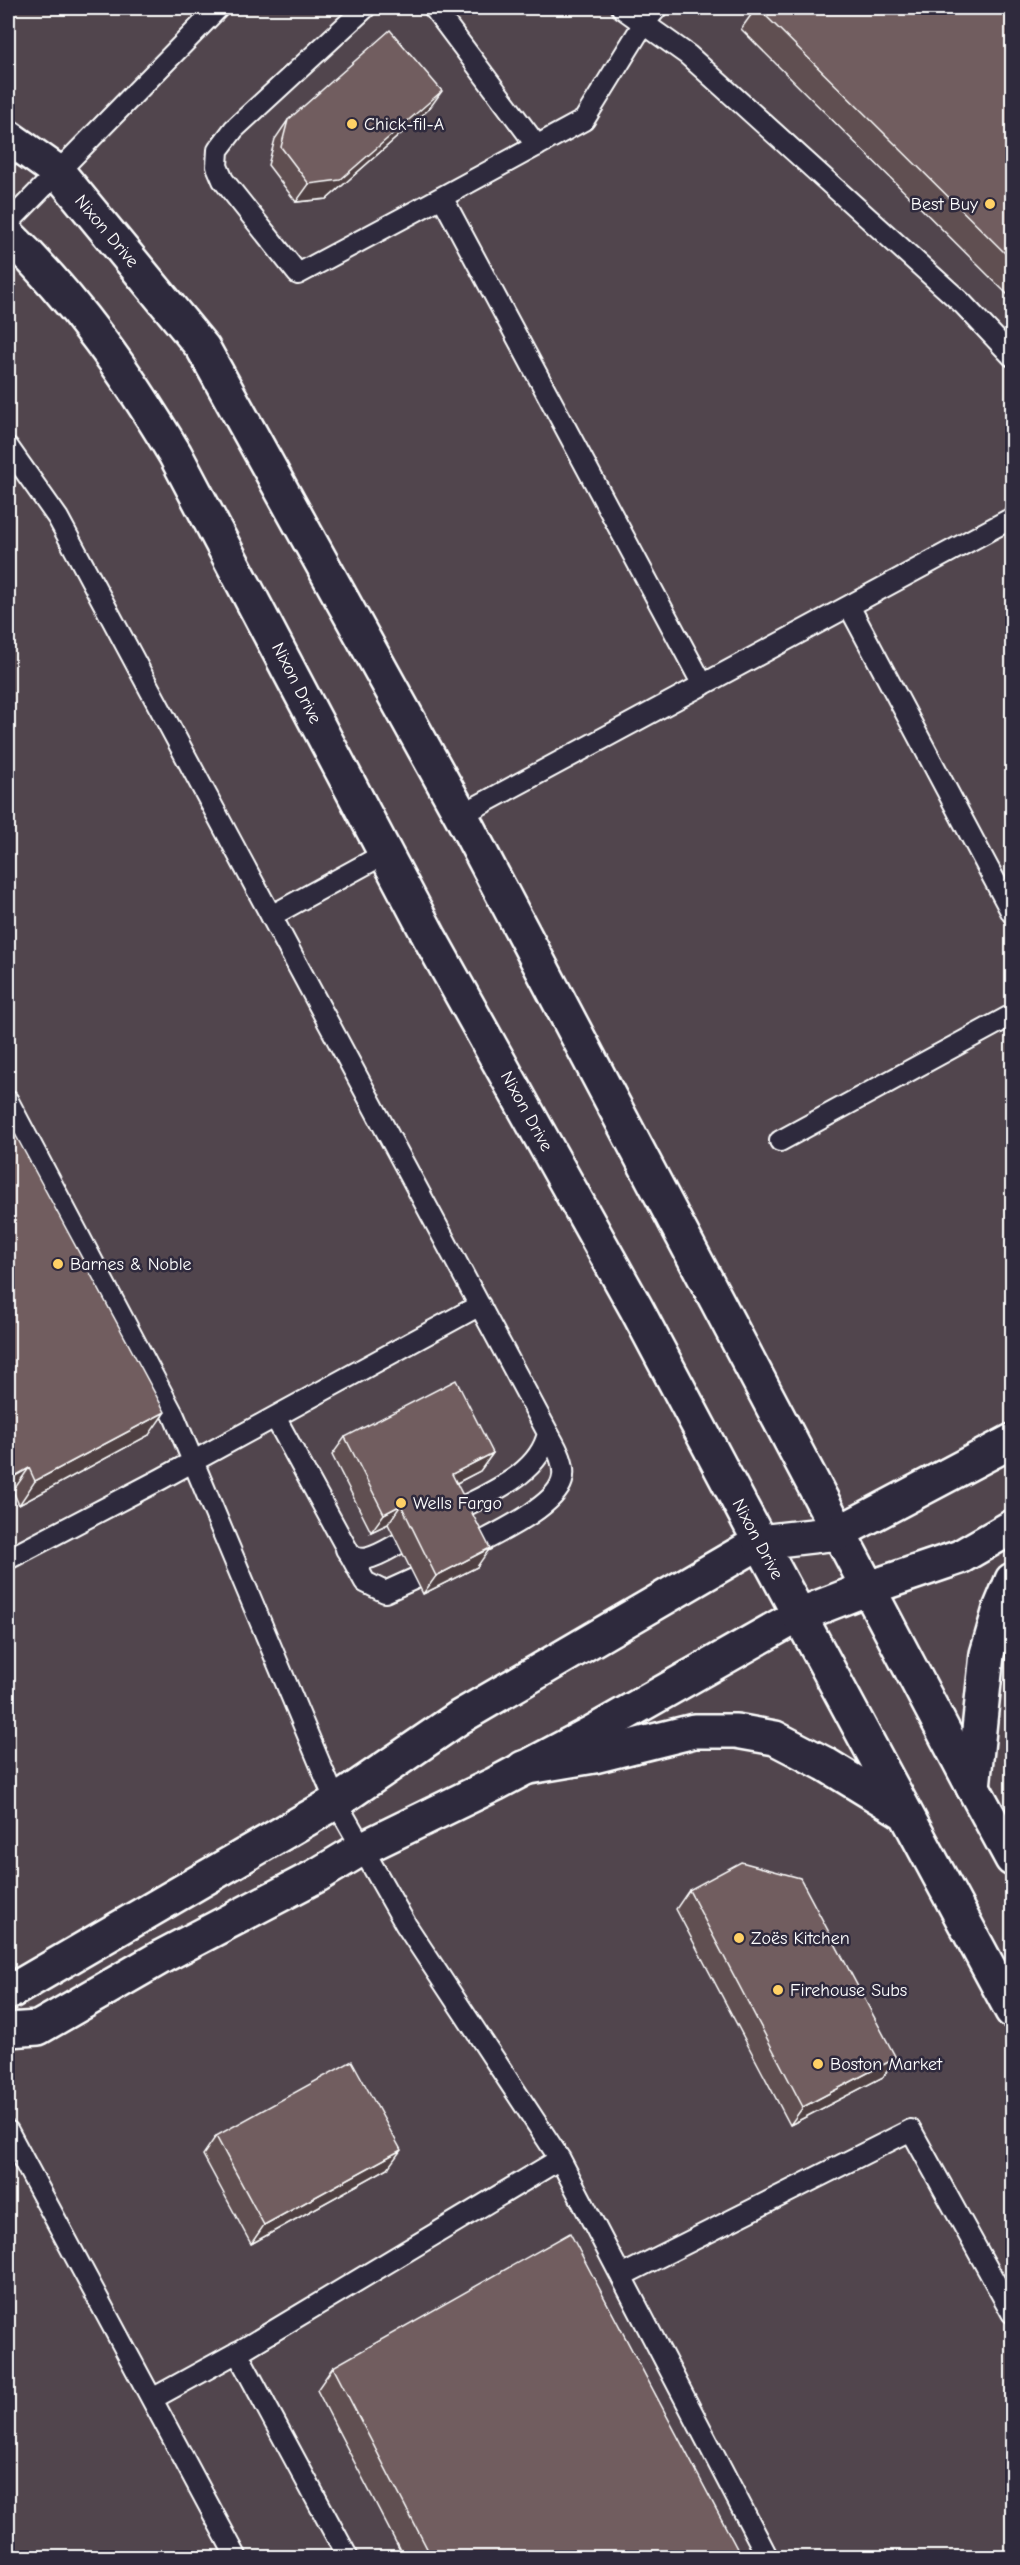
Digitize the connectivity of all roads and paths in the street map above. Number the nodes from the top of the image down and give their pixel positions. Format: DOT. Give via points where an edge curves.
graph roads {
  1 [pos="218,8"];
  2 [pos="365,8"];
  3 [pos="434,8"];
  4 [pos="622,8"];
  5 [pos="657,8"];
  6 [pos="644,23"];
  7 [pos="8,138"];
  8 [pos="537,146"];
  9 [pos="59,174"];
  10 [pos="442,197"];
  11 [pos="8,223"];
  12 [pos="8,235"];
  13 [pos="1012,356"];
  14 [pos="8,447"];
  15 [pos="1012,518"];
  16 [pos="849,606"];
  17 [pos="703,685"];
  18 [pos="461,815"];
  19 [pos="386,853"];
  20 [pos="1012,913"];
  21 [pos="271,916"];
  22 [pos="1012,1016"];
  23 [pos="8,1101"];
  24 [pos="780,1141"];
  25 [pos="480,1305"];
  26 [pos="275,1417"];
  27 [pos="546,1428"];
  28 [pos="1012,1441"];
  29 [pos="193,1461"];
  30 [pos="450,1515"];
  31 [pos="1012,1527"];
  32 [pos="838,1533"];
  33 [pos="342,1542"];
  34 [pos="760,1542"];
  35 [pos="398,1544"];
  36 [pos="468,1549"];
  37 [pos="8,1558"];
  38 [pos="416,1578"];
  39 [pos="1012,1580"];
  40 [pos="866,1589"];
  41 [pos="799,1616"];
  42 [pos="523,1768"];
  43 [pos="973,1787"];
  44 [pos="336,1802"];
  45 [pos="907,1814"];
  46 [pos="361,1849"];
  47 [pos="1012,1858"];
  48 [pos="8,1993"];
  49 [pos="1012,2012"];
  50 [pos="8,2030"];
  51 [pos="8,2131"];
  52 [pos="560,2159"];
  53 [pos="621,2277"];
  54 [pos="1012,2313"];
  55 [pos="237,2352"];
  56 [pos="152,2399"];
  57 [pos="237,2558"];
  58 [pos="348,2558"];
  59 [pos="768,2558"];
  1 -- 9 [label="lane"];
  2 -- 10 [label="lane" via="234,129 218,150 217,166 223,180 298,274"];
  3 -- 8 [label="lane"];
  4 -- 6 [label="lane"];
  5 -- 6 [label="lane"];
  6 -- 8 [label="lane" via="584,120"];
  6 -- 13 [label="lane" via="688,55 963,304"];
  7 -- 9 [label="main road, Nixon Drive"];
  8 -- 10 [label="lane"];
  9 -- 11 [label="lane"];
  9 -- 18 [label="main road, Nixon Drive" via="203,348"];
  10 -- 17 [label="lane"];
  12 -- 19 [label="main road, Nixon Drive" via="81,313 131,381 261,613"];
  14 -- 21 [label="lane" via="58,518"];
  15 -- 16 [label="lane"];
  16 -- 17 [label="lane"];
  16 -- 20 [label="lane"];
  17 -- 18 [label="lane"];
  18 -- 32 [label="main road, Nixon Drive"];
  19 -- 21 [label="lane"];
  19 -- 34 [label="main road, Nixon Drive"];
  21 -- 25 [label="lane"];
  22 -- 24 [label="lane"];
  23 -- 29 [label="lane" via="174,1416"];
  25 -- 26 [label="lane"];
  25 -- 27 [label="lane"];
  26 -- 29 [label="lane"];
  26 -- 33 [label="lane"];
  27 -- 30 [label="lane" via="546,1446 524,1472"];
  27 -- 36 [label="lane" via="562,1465 562,1482 536,1510"];
  28 -- 32 [label="main road"];
  29 -- 37 [label="lane"];
  29 -- 44 [label="lane"];
  31 -- 40 [label="main road" via="960,1557"];
  32 -- 34 [label="main road"];
  32 -- 40 [label="main road, Nixon Drive"];
  33 -- 35 [label="lane" via="349,1554 357,1558 370,1558"];
  33 -- 38 [label="lane" via="365,1582 372,1587 385,1592"];
  34 -- 41 [label="main road, Nixon Drive"];
  34 -- 44 [label="main road" via="460,1717"];
  39 -- 43 [label="main road" via="987,1654"];
  40 -- 41 [label="main road"];
  40 -- 43 [label="main road, Nixon Drive"];
  41 -- 42 [label="main road"];
  41 -- 45 [label="main road, Nixon Drive"];
  42 -- 45 [label="main road" via="594,1756 694,1731 736,1731 775,1738"];
  42 -- 46 [label="main road"];
  43 -- 47 [label="main road, Nixon Drive"];
  44 -- 46 [label="lane"];
  44 -- 48 [label="main road"];
  45 -- 49 [label="main road, Nixon Drive"];
  46 -- 50 [label="main road" via="38,2028"];
  46 -- 52 [label="lane"];
  51 -- 56 [label="lane"];
  52 -- 53 [label="lane"];
  52 -- 55 [label="lane"];
  53 -- 54 [label="lane" via="911,2130"];
  53 -- 59 [label="lane"];
  55 -- 56 [label="lane"];
  55 -- 58 [label="lane"];
  56 -- 57 [label="lane"];
}
